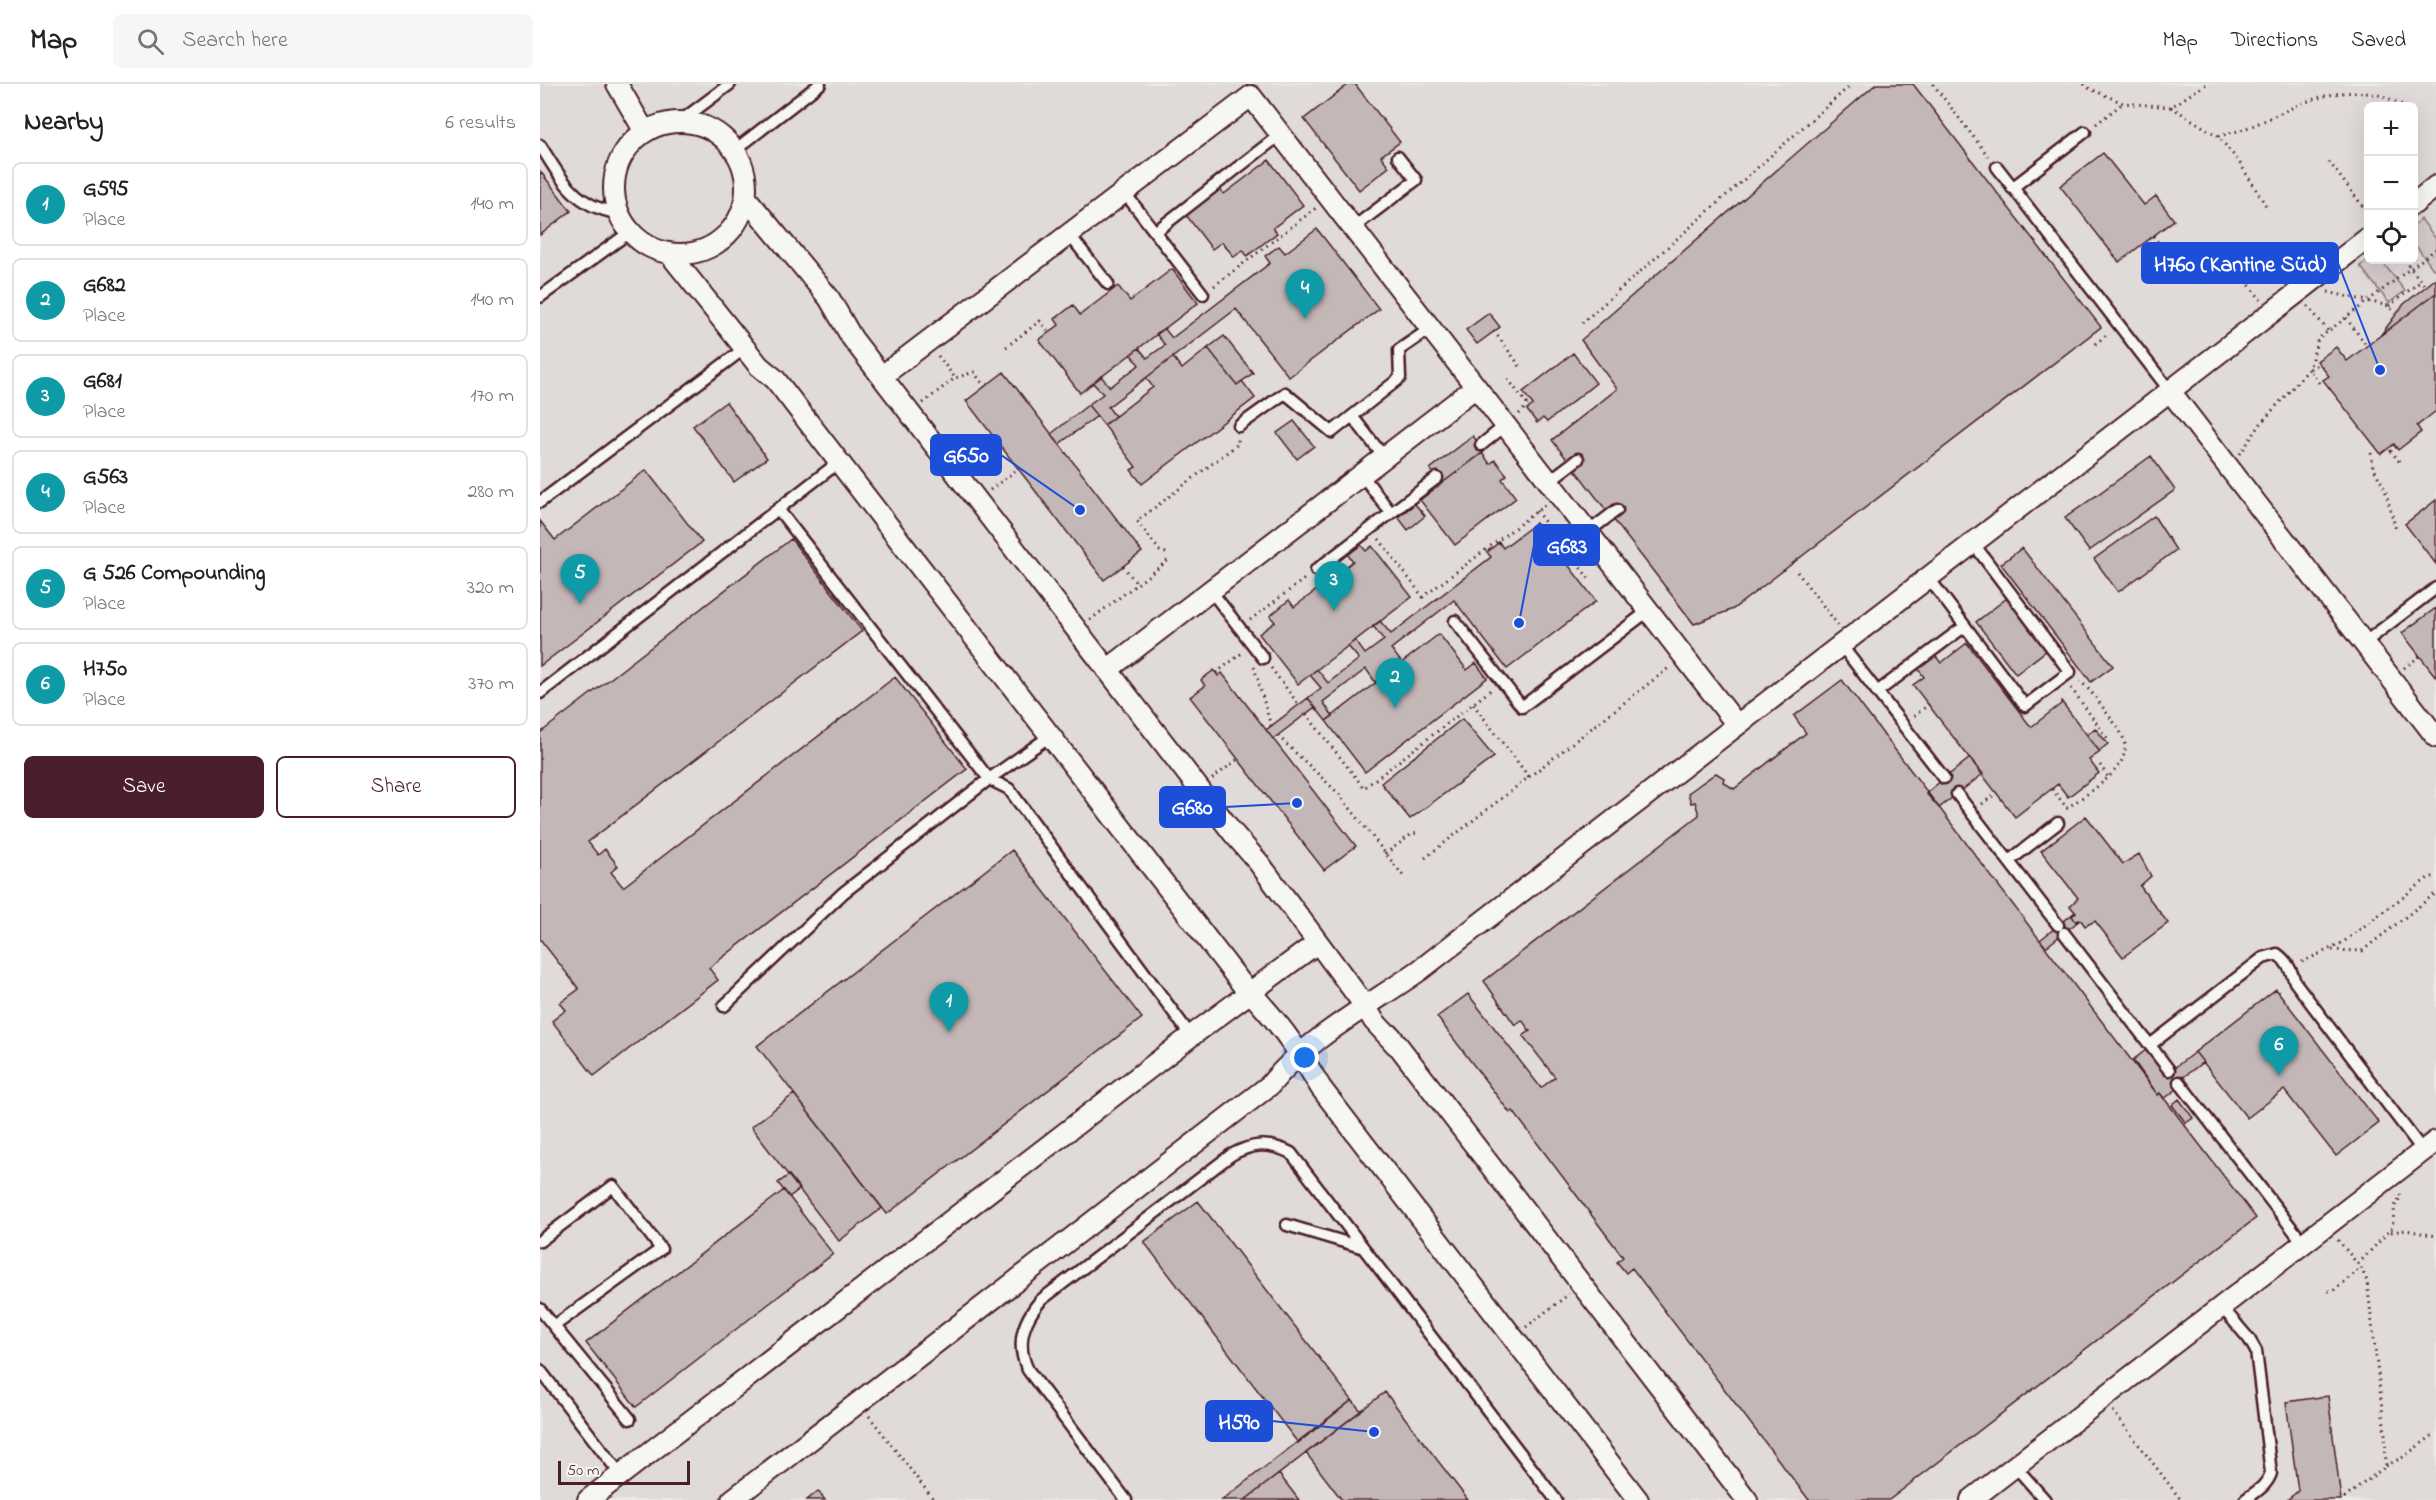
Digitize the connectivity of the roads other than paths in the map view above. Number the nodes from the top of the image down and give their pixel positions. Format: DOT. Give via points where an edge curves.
graph roads {
  1 [pos="617,84"];
  2 [pos="730,84"];
  3 [pos="820,84"];
  4 [pos="678,123"];
  5 [pos="645,132"];
  6 [pos="2085,132"];
  7 [pos="1281,134"];
  8 [pos="540,145"];
  9 [pos="735,150"];
  10 [pos="1398,157"];
  11 [pos="1996,167"];
  12 [pos="2436,186"];
  13 [pos="2012,188"];
  14 [pos="1124,192"];
  15 [pos="746,198"];
  16 [pos="2418,201"];
  17 [pos="619,214"];
  18 [pos="1354,227"];
  19 [pos="630,232"];
  20 [pos="1155,232"];
  21 [pos="1069,234"];
  22 [pos="2364,241"];
  23 [pos="669,254"];
  24 [pos="1108,284"];
  25 [pos="1203,294"];
  26 [pos="540,297"];
  27 [pos="1431,327"];
  28 [pos="745,348"];
  29 [pos="882,376"];
  30 [pos="1476,387"];
  31 [pos="2170,391"];
  32 [pos="1352,416"];
  33 [pos="1506,425"];
  34 [pos="1239,426"];
  35 [pos="1481,445"];
  36 [pos="1384,457"];
  37 [pos="1578,459"];
  38 [pos="839,462"];
  39 [pos="1362,475"];
  40 [pos="1437,478"];
  41 [pos="1554,488"];
  42 [pos="540,502"];
  43 [pos="778,508"];
  44 [pos="1617,510"];
  45 [pos="1391,513"];
  46 [pos="1588,532"];
  47 [pos="1973,543"];
  48 [pos="1316,570"];
  49 [pos="1928,577"];
  50 [pos="2436,588"];
  51 [pos="1211,591"];
  52 [pos="1648,611"];
  53 [pos="1455,621"];
  54 [pos="1965,626"];
  55 [pos="2364,643"];
  56 [pos="1841,645"];
  57 [pos="1263,658"];
  58 [pos="1107,670"];
  59 [pos="1877,692"];
  60 [pos="540,693"];
  61 [pos="1737,725"];
  62 [pos="1050,735"];
  63 [pos="2436,737"];
  64 [pos="1944,778"];
  65 [pos="990,779"];
  66 [pos="1957,794"];
  67 [pos="2058,823"];
  68 [pos="2009,861"];
  69 [pos="1317,943"];
  70 [pos="1250,992"];
  71 [pos="724,1006"];
  72 [pos="1365,1006"];
  73 [pos="1191,1036"];
  74 [pos="2150,1045"];
  75 [pos="1300,1055"];
  76 [pos="2169,1070"];
  77 [pos="2179,1082"];
  78 [pos="1270,1085"];
  79 [pos="1321,1088"];
  80 [pos="2429,1146"];
  81 [pos="1287,1226"];
  82 [pos="540,1241"];
  83 [pos="2304,1244"];
  84 [pos="1361,1247"];
  85 [pos="2221,1306"];
  86 [pos="540,1309"];
  87 [pos="554,1326"];
  88 [pos="540,1370"];
  89 [pos="630,1419"];
  90 [pos="2015,1466"];
  91 [pos="621,1475"];
  92 [pos="588,1500"];
  93 [pos="732,1500"];
  94 [pos="1126,1500"];
  95 [pos="1556,1500"];
  96 [pos="1638,1500"];
  97 [pos="1746,1500"];
  98 [pos="1971,1500"];
  99 [pos="2045,1500"];
  100 [pos="2245,1500"];
  1 -- 5 [label="street"];
  2 -- 4 [label="lane"];
  3 -- 9 [label="lane"];
  4 -- 5 [label="street"];
  4 -- 9 [label="street" via="706,128"];
  5 -- 17 [label="street" via="621,160 615,179"];
  6 -- 13 [label="lane"];
  7 -- 14 [label="street" via="1251,96"];
  7 -- 18 [label="street"];
  7 -- 20 [label="lane"];
  8 -- 17 [label="lane" via="579,198"];
  9 -- 15 [label="street" via="743,168"];
  10 -- 18 [label="lane" via="1416,180"];
  11 -- 13 [label="lane"];
  12 -- 16 [label="street"];
  13 -- 31 [label="lane"];
  14 -- 20 [label="lane"];
  14 -- 21 [label="street"];
  15 -- 23 [label="street" via="735,225 712,247"];
  15 -- 29 [label="street" via="829,298 852,338"];
  17 -- 19 [label="street"];
  18 -- 27 [label="street"];
  19 -- 23 [label="street" via="653,249"];
  19 -- 26 [label="lane"];
  20 -- 25 [label="lane"];
  21 -- 24 [label="lane"];
  21 -- 29 [label="street"];
  22 -- 31 [label="street"];
  23 -- 28 [label="street"];
  27 -- 30 [label="street"];
  27 -- 32 [label="lane" via="1399,350 1400,378"];
  28 -- 38 [label="street" via="775,379"];
  28 -- 42 [label="lane"];
  29 -- 58 [label="street"];
  30 -- 33 [label="street"];
  30 -- 36 [label="street"];
  31 -- 47 [label="street"];
  31 -- 55 [label="street"];
  32 -- 34 [label="lane" via="1332,432 1285,393"];
  32 -- 36 [label="lane"];
  33 -- 35 [label="lane"];
  33 -- 41 [label="street"];
  36 -- 39 [label="street"];
  37 -- 41 [label="lane"];
  38 -- 43 [label="lane"];
  38 -- 62 [label="street"];
  39 -- 45 [label="lane"];
  39 -- 51 [label="street"];
  40 -- 45 [label="lane"];
  41 -- 46 [label="street"];
  43 -- 60 [label="lane"];
  43 -- 65 [label="lane"];
  44 -- 46 [label="lane"];
  45 -- 48 [label="lane"];
  46 -- 52 [label="street"];
  47 -- 49 [label="street"];
  47 -- 54 [label="lane" via="2066,674 2025,706"];
  49 -- 54 [label="lane"];
  49 -- 56 [label="street"];
  50 -- 55 [label="lane"];
  51 -- 57 [label="lane"];
  51 -- 58 [label="street"];
  52 -- 53 [label="lane" via="1522,707"];
  52 -- 61 [label="street"];
  54 -- 59 [label="lane"];
  55 -- 63 [label="street"];
  56 -- 59 [label="lane"];
  56 -- 61 [label="street"];
  58 -- 69 [label="street" via="1274,882"];
  59 -- 64 [label="lane"];
  61 -- 72 [label="street" via="1420,970"];
  62 -- 65 [label="lane"];
  62 -- 70 [label="street"];
  65 -- 71 [label="lane" via="843,893"];
  65 -- 73 [label="lane" via="1009,789"];
  66 -- 68 [label="lane"];
  67 -- 68 [label="lane"];
  68 -- 74 [label="lane"];
  69 -- 70 [label="street"];
  69 -- 72 [label="street"];
  70 -- 73 [label="street"];
  70 -- 75 [label="street"];
  72 -- 75 [label="street"];
  72 -- 97 [label="street"];
  73 -- 91 [label="street"];
  74 -- 76 [label="lane"];
  74 -- 80 [label="lane" via="2263,958 2277,954 2290,968 2295,982"];
  75 -- 78 [label="street"];
  75 -- 79 [label="street"];
  77 -- 83 [label="lane"];
  78 -- 79 [label="street" via="1291,1078 1307,1080"];
  78 -- 93 [label="street"];
  79 -- 96 [label="street"];
  80 -- 83 [label="street"];
  81 -- 84 [label="lane"];
  82 -- 87 [label="lane" via="613,1186 661,1249"];
  83 -- 85 [label="street"];
  84 -- 94 [label="lane" via="1291,1153 1261,1143 1231,1155 1041,1300 1022,1331 1024,1362"];
  84 -- 95 [label="lane"];
  85 -- 90 [label="street"];
  85 -- 100 [label="lane" via="2256,1351 2271,1473 2264,1486"];
  86 -- 87 [label="lane"];
  87 -- 89 [label="lane"];
  88 -- 91 [label="lane"];
  90 -- 98 [label="street"];
  90 -- 99 [label="lane"];
  91 -- 92 [label="street"];
}
